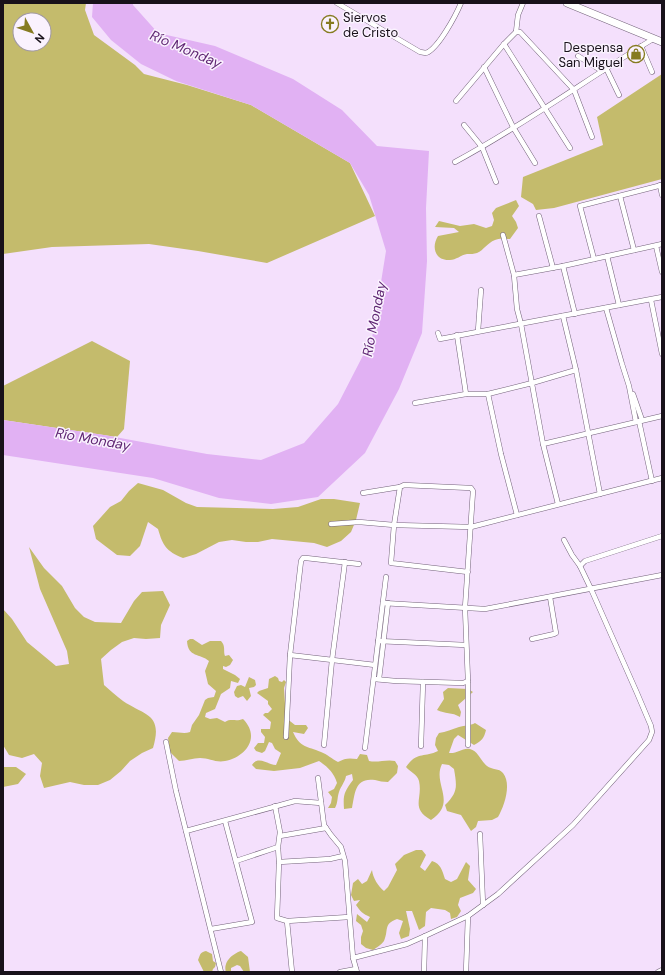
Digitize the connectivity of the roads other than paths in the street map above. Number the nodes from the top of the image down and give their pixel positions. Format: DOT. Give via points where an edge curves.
graph roads {
  1 [pos="337,3"];
  2 [pos="461,3"];
  3 [pos="523,3"];
  4 [pos="567,3"];
  5 [pos="516,32"];
  6 [pos="653,39"];
  7 [pos="662,42"];
  8 [pos="504,44"];
  9 [pos="641,46"];
  10 [pos="578,56"];
  11 [pos="484,67"];
  12 [pos="604,70"];
  13 [pos="652,72"];
  14 [pos="574,90"];
  15 [pos="619,95"];
  16 [pos="456,101"];
  17 [pos="544,109"];
  18 [pos="464,125"];
  19 [pos="514,127"];
  20 [pos="592,137"];
  21 [pos="482,147"];
  22 [pos="570,148"];
  23 [pos="455,162"];
  24 [pos="535,163"];
  25 [pos="496,182"];
  26 [pos="661,185"];
  27 [pos="662,195"];
  28 [pos="620,196"];
  29 [pos="539,216"];
  30 [pos="503,235"];
  31 [pos="662,244"];
  32 [pos="656,246"];
  33 [pos="634,250"];
  34 [pos="607,256"];
  35 [pos="594,259"];
  36 [pos="563,266"];
  37 [pos="553,268"];
  38 [pos="662,272"];
  39 [pos="514,275"];
  40 [pos="481,290"];
  41 [pos="662,297"];
  42 [pos="651,300"];
  43 [pos="619,305"];
  44 [pos="606,308"];
  45 [pos="574,314"];
  46 [pos="563,316"];
  47 [pos="521,324"];
  48 [pos="478,331"];
  49 [pos="438,333"];
  50 [pos="457,335"];
  51 [pos="662,354"];
  52 [pos="576,370"];
  53 [pos="532,383"];
  54 [pos="466,394"];
  55 [pos="488,394"];
  56 [pos="415,403"];
  57 [pos="662,416"];
  58 [pos="639,421"];
  59 [pos="587,434"];
  60 [pos="543,444"];
  61 [pos="662,478"];
  62 [pos="652,481"];
  63 [pos="400,487"];
  64 [pos="362,493"];
  65 [pos="600,494"];
  66 [pos="558,504"];
  67 [pos="517,515"];
  68 [pos="331,524"];
  69 [pos="394,525"];
  70 [pos="471,527"];
  71 [pos="662,536"];
  72 [pos="564,540"];
  73 [pos="345,562"];
  74 [pos="359,564"];
  75 [pos="580,566"];
  76 [pos="468,572"];
  77 [pos="662,575"];
  78 [pos="386,577"];
  79 [pos="590,589"];
  80 [pos="550,596"];
  81 [pos="385,603"];
  82 [pos="465,608"];
  83 [pos="532,639"];
  84 [pos="381,641"];
  85 [pos="466,645"];
  86 [pos="290,655"];
  87 [pos="332,660"];
  88 [pos="375,665"];
  89 [pos="376,679"];
  90 [pos="468,680"];
  91 [pos="423,682"];
  92 [pos="286,738"];
  93 [pos="166,742"];
  94 [pos="324,745"];
  95 [pos="468,745"];
  96 [pos="421,746"];
  97 [pos="365,748"];
  98 [pos="318,778"];
  99 [pos="321,803"];
  100 [pos="275,806"];
  101 [pos="224,821"];
  102 [pos="326,828"];
  103 [pos="186,831"];
  104 [pos="480,834"];
  105 [pos="280,836"];
  106 [pos="278,847"];
  107 [pos="344,856"];
  108 [pos="236,861"];
  109 [pos="279,862"];
  110 [pos="483,905"];
  111 [pos="468,916"];
  112 [pos="349,917"];
  113 [pos="287,921"];
  114 [pos="212,929"];
  115 [pos="425,936"];
  116 [pos="353,958"];
  117 [pos="662,970"];
  118 [pos="356,971"];
  119 [pos="221,972"];
  120 [pos="292,972"];
  121 [pos="340,972"];
  122 [pos="424,972"];
  123 [pos="466,972"];
  124 [pos="658,972"];
  1 -- 2 [label="street" via="420,52 426,53 450,26"];
  3 -- 5 [label="street" via="518,15"];
  4 -- 6 [label="highway"];
  5 -- 8 [label="street"];
  5 -- 14 [label="street" via="522,33"];
  6 -- 7 [label="highway"];
  6 -- 9 [label="street"];
  8 -- 11 [label="street"];
  8 -- 17 [label="street"];
  9 -- 12 [label="street"];
  9 -- 13 [label="street"];
  10 -- 12 [label="street"];
  11 -- 16 [label="street"];
  11 -- 19 [label="street"];
  12 -- 14 [label="street"];
  12 -- 15 [label="street"];
  14 -- 17 [label="street"];
  14 -- 20 [label="street"];
  17 -- 19 [label="street"];
  17 -- 22 [label="street"];
  18 -- 21 [label="street"];
  19 -- 21 [label="street"];
  19 -- 24 [label="street"];
  21 -- 23 [label="street"];
  21 -- 25 [label="street"];
  26 -- 27 [label="street"];
  26 -- 28 [label="street"];
  28 -- 33 [label="street"];
  28 -- 35 [label="street" via="580,206"];
  29 -- 37 [label="street"];
  30 -- 39 [label="street"];
  31 -- 32 [label="street"];
  32 -- 33 [label="street"];
  32 -- 38 [label="street"];
  33 -- 34 [label="street"];
  34 -- 35 [label="street"];
  34 -- 43 [label="street"];
  35 -- 36 [label="street"];
  36 -- 37 [label="street"];
  36 -- 45 [label="street"];
  37 -- 39 [label="street"];
  39 -- 47 [label="street"];
  40 -- 48 [label="street"];
  41 -- 42 [label="street"];
  42 -- 43 [label="street"];
  42 -- 51 [label="street"];
  43 -- 44 [label="street"];
  44 -- 45 [label="street"];
  44 -- 58 [label="street"];
  45 -- 46 [label="street"];
  46 -- 47 [label="street"];
  46 -- 52 [label="street"];
  47 -- 48 [label="street"];
  47 -- 53 [label="street"];
  48 -- 50 [label="street"];
  49 -- 50 [label="street" via="440,339"];
  50 -- 54 [label="street"];
  52 -- 53 [label="street"];
  52 -- 59 [label="street"];
  53 -- 55 [label="street"];
  53 -- 60 [label="street"];
  54 -- 55 [label="street"];
  54 -- 56 [label="street"];
  55 -- 67 [label="street"];
  57 -- 58 [label="street"];
  58 -- 59 [label="street"];
  58 -- 62 [label="street"];
  59 -- 60 [label="street"];
  59 -- 65 [label="street"];
  60 -- 66 [label="street"];
  61 -- 62 [label="street"];
  62 -- 65 [label="street"];
  63 -- 64 [label="street"];
  63 -- 69 [label="street"];
  63 -- 70 [label="street" via="404,485 471,488"];
  65 -- 66 [label="street"];
  66 -- 67 [label="street"];
  67 -- 70 [label="street"];
  68 -- 69 [label="street" via="359,522"];
  69 -- 70 [label="street"];
  69 -- 76 [label="street" via="391,563"];
  70 -- 76 [label="street"];
  71 -- 75 [label="street" via="585,561"];
  72 -- 75 [label="street"];
  73 -- 74 [label="street"];
  73 -- 86 [label="street" via="306,558 301,561"];
  73 -- 87 [label="street"];
  75 -- 79 [label="street"];
  76 -- 82 [label="street"];
  77 -- 79 [label="street"];
  78 -- 81 [label="street"];
  79 -- 80 [label="street"];
  79 -- 110 [label="street" via="651,726 652,736 573,825"];
  80 -- 82 [label="street" via="485,608"];
  80 -- 83 [label="street" via="556,633"];
  81 -- 82 [label="street"];
  81 -- 84 [label="street"];
  82 -- 85 [label="street"];
  84 -- 85 [label="street"];
  84 -- 88 [label="street"];
  84 -- 89 [label="street"];
  85 -- 90 [label="street"];
  86 -- 87 [label="street"];
  86 -- 92 [label="street"];
  87 -- 88 [label="street"];
  87 -- 94 [label="street"];
  88 -- 89 [label="street"];
  89 -- 91 [label="street"];
  89 -- 97 [label="street"];
  90 -- 91 [label="street" via="463,683"];
  90 -- 95 [label="street"];
  91 -- 96 [label="street"];
  93 -- 103 [label="street"];
  98 -- 99 [label="street"];
  99 -- 100 [label="street" via="295,801"];
  99 -- 102 [label="street"];
  100 -- 101 [label="street"];
  100 -- 105 [label="street"];
  101 -- 103 [label="street"];
  101 -- 108 [label="street"];
  102 -- 105 [label="street"];
  102 -- 107 [label="street" via="342,847"];
  103 -- 114 [label="street"];
  104 -- 110 [label="street"];
  105 -- 106 [label="street"];
  106 -- 108 [label="street"];
  106 -- 109 [label="street"];
  107 -- 109 [label="street"];
  107 -- 112 [label="street"];
  108 -- 114 [label="street" via="252,922"];
  109 -- 113 [label="street" via="277,918"];
  110 -- 111 [label="street"];
  111 -- 115 [label="street"];
  111 -- 123 [label="street"];
  112 -- 113 [label="street"];
  112 -- 116 [label="street"];
  113 -- 120 [label="street"];
  114 -- 119 [label="street"];
  115 -- 116 [label="street" via="407,944"];
  115 -- 122 [label="street"];
  116 -- 118 [label="street"];
  117 -- 124 [label="street"];
  118 -- 121 [label="street"];
}
